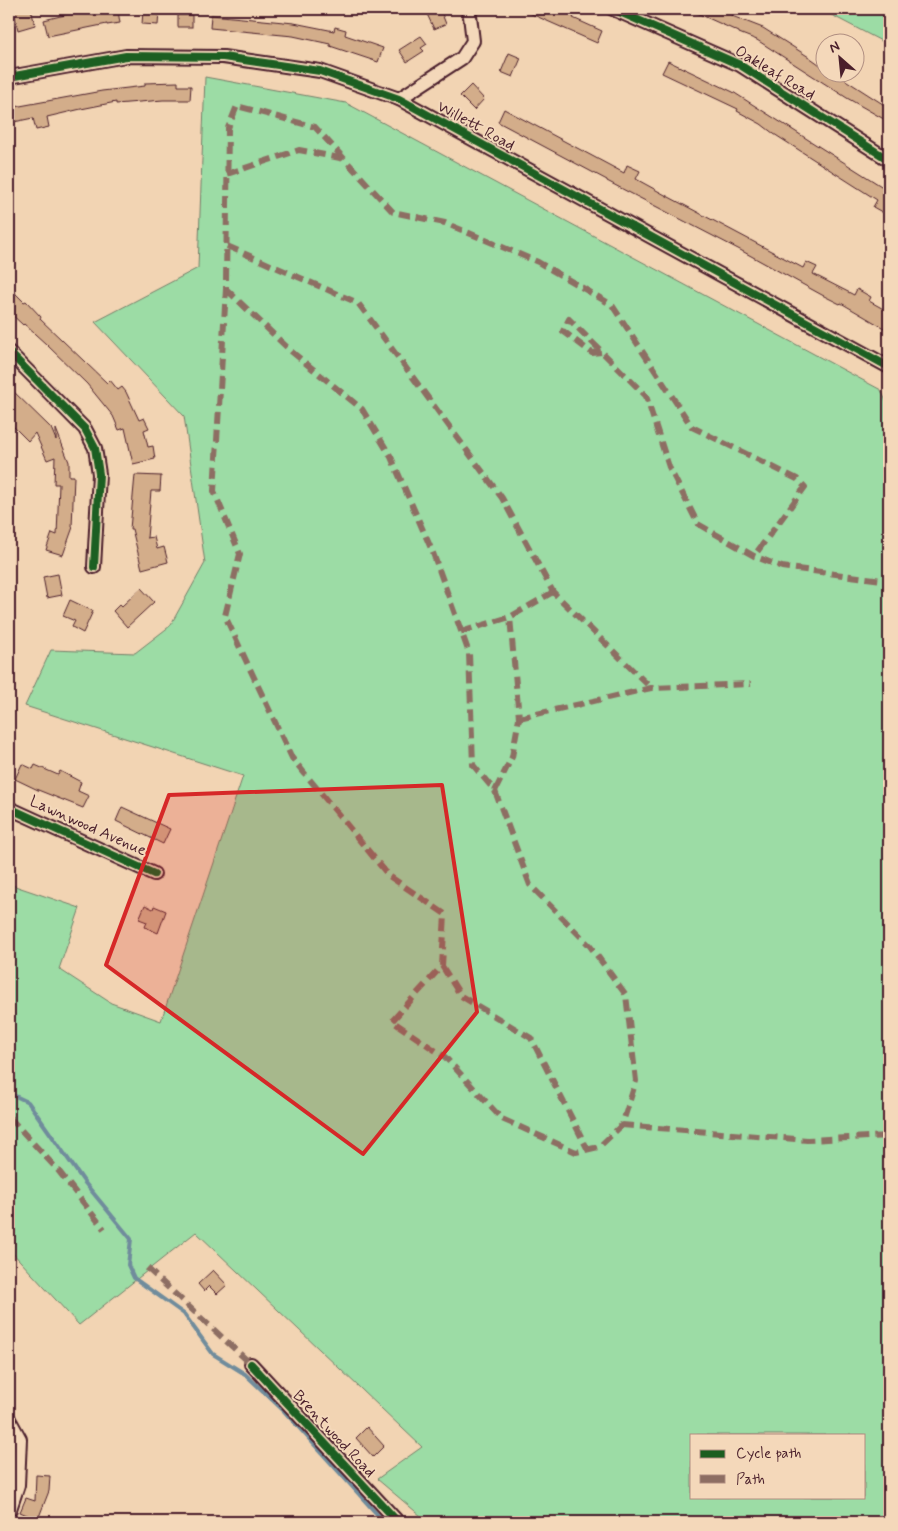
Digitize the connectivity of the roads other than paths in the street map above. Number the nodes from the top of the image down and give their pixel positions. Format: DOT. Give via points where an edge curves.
graph roads {
  1 [pos="466,9"];
  2 [pos="614,9"];
  3 [pos="9,77"];
  4 [pos="398,100"];
  5 [pos="889,160"];
  6 [pos="9,352"];
  7 [pos="889,367"];
  8 [pos="94,567"];
  9 [pos="9,808"];
  10 [pos="154,874"];
  11 [pos="251,1364"];
  12 [pos="9,1419"];
  13 [pos="9,1512"];
  14 [pos="398,1522"];
  1 -- 4 [label="street" via="473,40 462,58"];
  2 -- 5 [label="street, Oakleaf Road" via="740,65"];
  3 -- 4 [label="street, Willett Road" via="126,56 224,57 320,71"];
  4 -- 7 [label="street, Willett Road"];
  6 -- 8 [label="street" via="85,429 95,448 99,474"];
  9 -- 10 [label="street, Lawnwood Avenue"];
  11 -- 14 [label="street, Brentwood Road"];
  12 -- 13 [label="street" via="20,1439 18,1485"];
}
